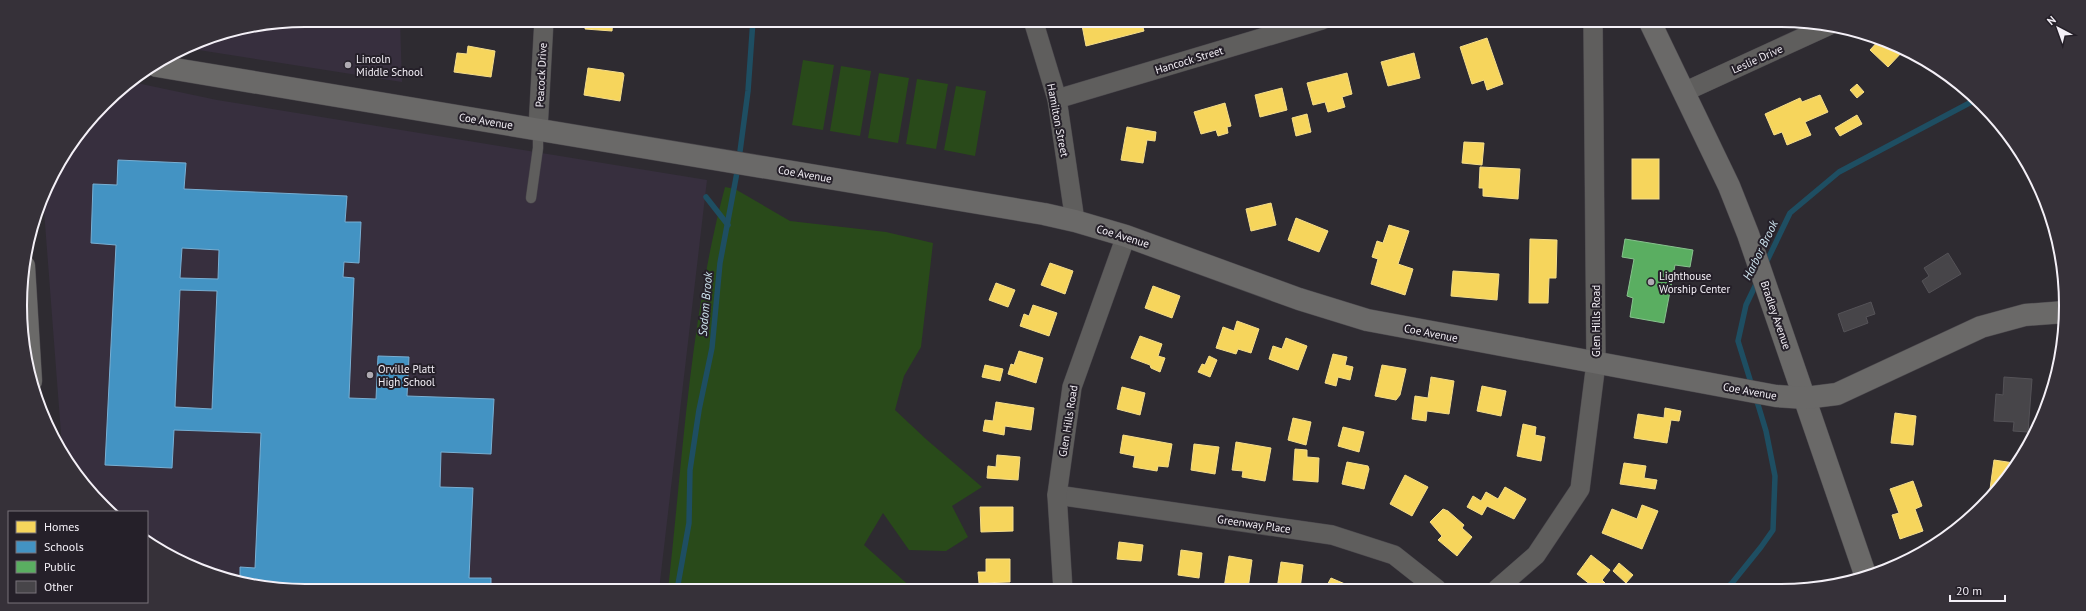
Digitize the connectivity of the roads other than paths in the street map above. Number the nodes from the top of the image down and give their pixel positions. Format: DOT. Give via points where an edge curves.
graph roads {
  1 [pos="544,27"];
  2 [pos="1035,27"];
  3 [pos="1299,27"];
  4 [pos="1593,27"];
  5 [pos="1652,27"];
  6 [pos="1820,30"];
  7 [pos="162,67"];
  8 [pos="1684,92"];
  9 [pos="1057,99"];
  10 [pos="538,129"];
  11 [pos="531,198"];
  12 [pos="1075,221"];
  13 [pos="1126,236"];
  14 [pos="2059,312"];
  15 [pos="1596,363"];
  16 [pos="1805,398"];
  17 [pos="1057,496"];
  18 [pos="1864,571"];
  19 [pos="1063,584"];
  20 [pos="1431,584"];
  21 [pos="1503,584"];
  1 -- 10 [label="street, Peacock Drive"];
  2 -- 9 [label="street, Hamilton Street"];
  3 -- 9 [label="street, Hancock Street"];
  4 -- 15 [label="street, Glen Hills Road"];
  5 -- 8 [label="street, Bradley Avenue"];
  6 -- 8 [label="street, Leslie Drive"];
  7 -- 10 [label="street, Coe Avenue"];
  8 -- 16 [label="street, Bradley Avenue" via="1729,186 1748,234"];
  9 -- 12 [label="street, Hamilton Street"];
  10 -- 11 [label="lane"];
  10 -- 12 [label="street, Coe Avenue"];
  12 -- 13 [label="street, Coe Avenue"];
  13 -- 15 [label="street, Coe Avenue" via="1305,301 1367,320"];
  13 -- 17 [label="street, Glen Hills Road" via="1072,387"];
  14 -- 16 [label="street, Coe Avenue" via="2025,315 1998,321 1849,390"];
  15 -- 16 [label="street, Coe Avenue" via="1776,396"];
  15 -- 21 [label="street, Glen Hills Road" via="1580,489 1536,555"];
  16 -- 18 [label="street, Bradley Avenue"];
  17 -- 19 [label="street, Glen Hills Road"];
  17 -- 20 [label="street, Greenway Place" via="1332,535 1394,555"];
}
